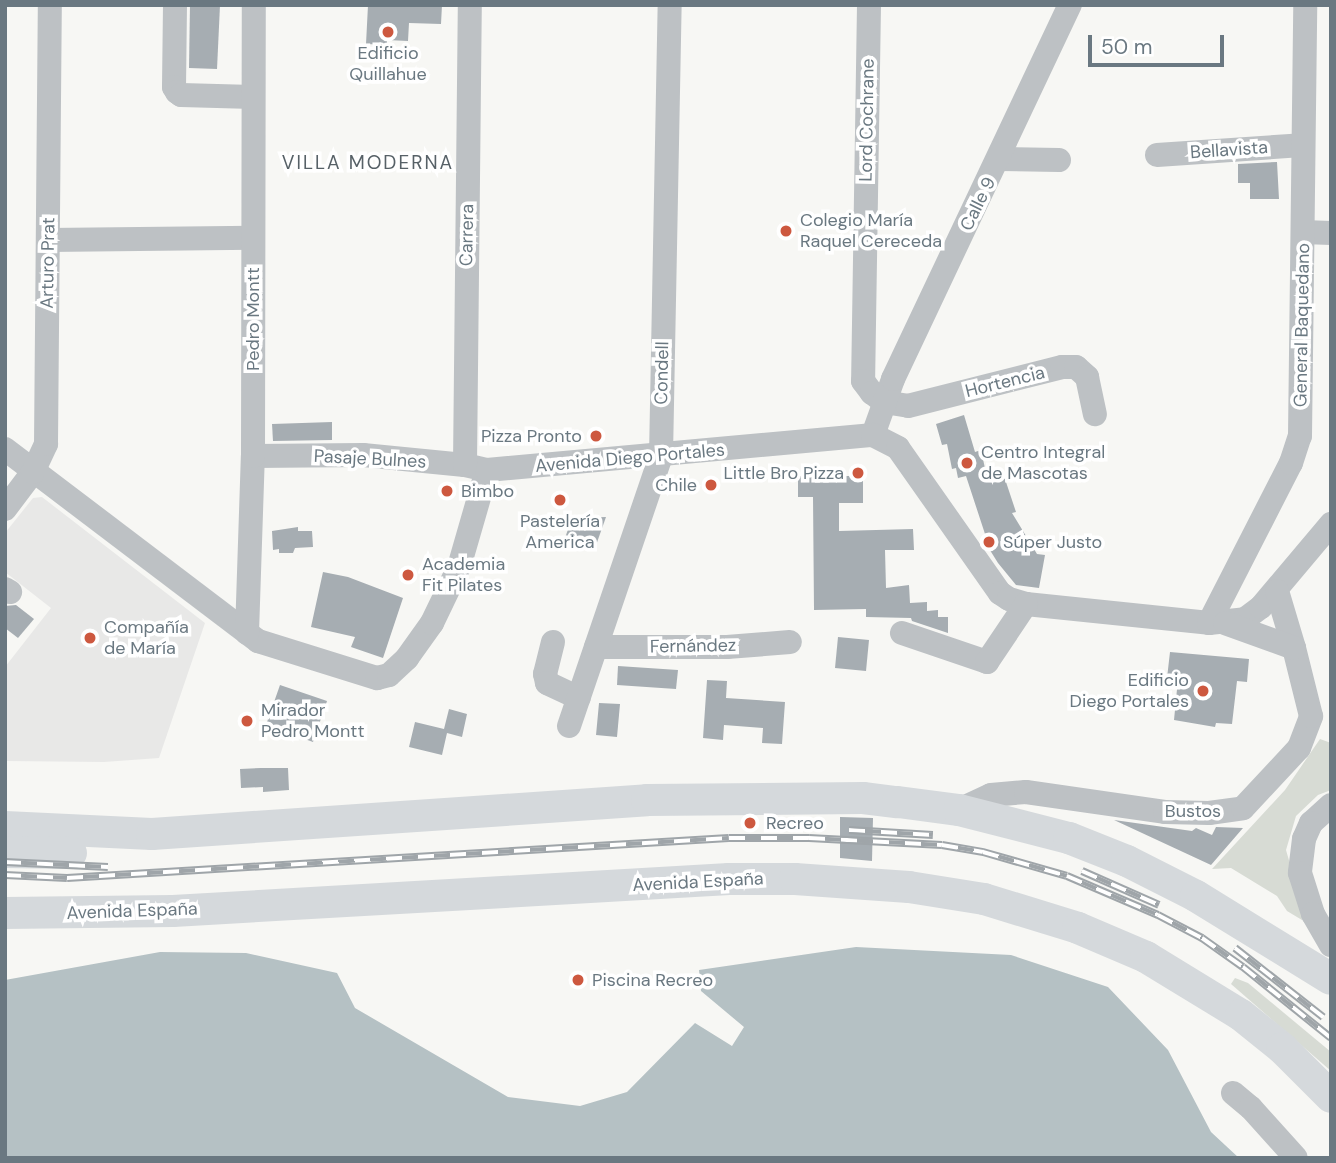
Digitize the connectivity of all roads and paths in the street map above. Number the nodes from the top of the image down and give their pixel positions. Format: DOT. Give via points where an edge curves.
graph roads {
  1 [pos="50,5"];
  2 [pos="175,5"];
  3 [pos="254,5"];
  4 [pos="470,5"];
  5 [pos="670,5"];
  6 [pos="869,5"];
  7 [pos="1070,5"];
  8 [pos="1305,5"];
  9 [pos="253,97"];
  10 [pos="1301,145"];
  11 [pos="1157,155"];
  12 [pos="1000,159"];
  13 [pos="1059,160"];
  14 [pos="1303,232"];
  15 [pos="1331,233"];
  16 [pos="253,238"];
  17 [pos="48,240"];
  18 [pos="884,402"];
  19 [pos="1095,414"];
  20 [pos="873,435"];
  21 [pos="5,449"];
  22 [pos="253,456"];
  23 [pos="661,456"];
  24 [pos="476,468"];
  25 [pos="33,472"];
  26 [pos="5,509"];
  27 [pos="1331,524"];
  28 [pos="1277,591"];
  29 [pos="1026,604"];
  30 [pos="1217,623"];
  31 [pos="247,633"];
  32 [pos="902,633"];
  33 [pos="553,642"];
  34 [pos="790,642"];
  35 [pos="596,647"];
  36 [pos="1294,648"];
  37 [pos="579,698"];
  38 [pos="569,726"];
  39 [pos="1331,805"];
  40 [pos="959,810"];
  41 [pos="5,827"];
  42 [pos="152,834"];
  43 [pos="5,852"];
  44 [pos="5,913"];
  45 [pos="1329,936"];
  46 [pos="1331,979"];
  47 [pos="1233,1093"];
  48 [pos="1331,1097"];
  49 [pos="1296,1158"];
  1 -- 17 [label="street, Arturo Prat"];
  2 -- 9 [label="street" via="177,92"];
  3 -- 9 [label="street, Pedro Montt"];
  4 -- 24 [label="street, Carrera"];
  5 -- 23 [label="street, Condell"];
  6 -- 18 [label="street, Lord Cochrane" via="863,381"];
  7 -- 12 [label="street, Calle 9"];
  8 -- 10 [label="street, General Baquedano"];
  9 -- 16 [label="street, Pedro Montt"];
  10 -- 11 [label="street, Bellavista"];
  10 -- 14 [label="street, General Baquedano"];
  12 -- 13 [label="street"];
  12 -- 18 [label="street, Calle 9"];
  14 -- 15 [label="street"];
  14 -- 30 [label="street, General Baquedano" via="1300,436"];
  16 -- 17 [label="street"];
  16 -- 22 [label="street, Pedro Montt"];
  17 -- 25 [label="street, Arturo Prat" via="46,444"];
  18 -- 19 [label="street, Hortencia" via="908,406 1062,367 1076,368 1087,377"];
  18 -- 20 [label="street"];
  20 -- 23 [label="street, Avenida Diego Portales"];
  20 -- 29 [label="street" via="905,456 1000,593"];
  21 -- 25 [label="street"];
  22 -- 24 [label="street, Pasaje Bulnes" via="363,455"];
  22 -- 31 [label="street, Pedro Montt"];
  23 -- 24 [label="street, Avenida Diego Portales"];
  23 -- 35 [label="street, Condell"];
  24 -- 31 [label="street" via="473,527 454,578 432,623 389,675 377,678 277,649"];
  25 -- 26 [label="street, Arturo Prat"];
  25 -- 31 [label="street"];
  27 -- 28 [label="street"];
  28 -- 30 [label="street" via="1245,619"];
  28 -- 36 [label="street, Bustos"];
  29 -- 30 [label="street"];
  29 -- 32 [label="street" via="987,662"];
  30 -- 36 [label="street"];
  33 -- 37 [label="street" via="547,683"];
  34 -- 35 [label="street, Fernández"];
  35 -- 37 [label="street, Condell"];
  36 -- 40 [label="street, Bustos" via="1311,716 1308,731 1299,748 1243,808 1165,812 1026,792 991,795"];
  37 -- 38 [label="street, Condell"];
  39 -- 45 [label="street" via="1311,822 1300,873 1313,914"];
  40 -- 42 [label="main road" via="863,799 647,800"];
  40 -- 46 [label="main road" via="1069,838 1127,861 1196,896"];
  41 -- 42 [label="main road"];
  42 -- 43 [label="main road" via="130,849"];
  44 -- 48 [label="main road, Avenida España" via="173,911 729,879 795,878 909,887 984,899 1078,928 1146,957 1241,1015"];
  47 -- 49 [label="street"];
}
